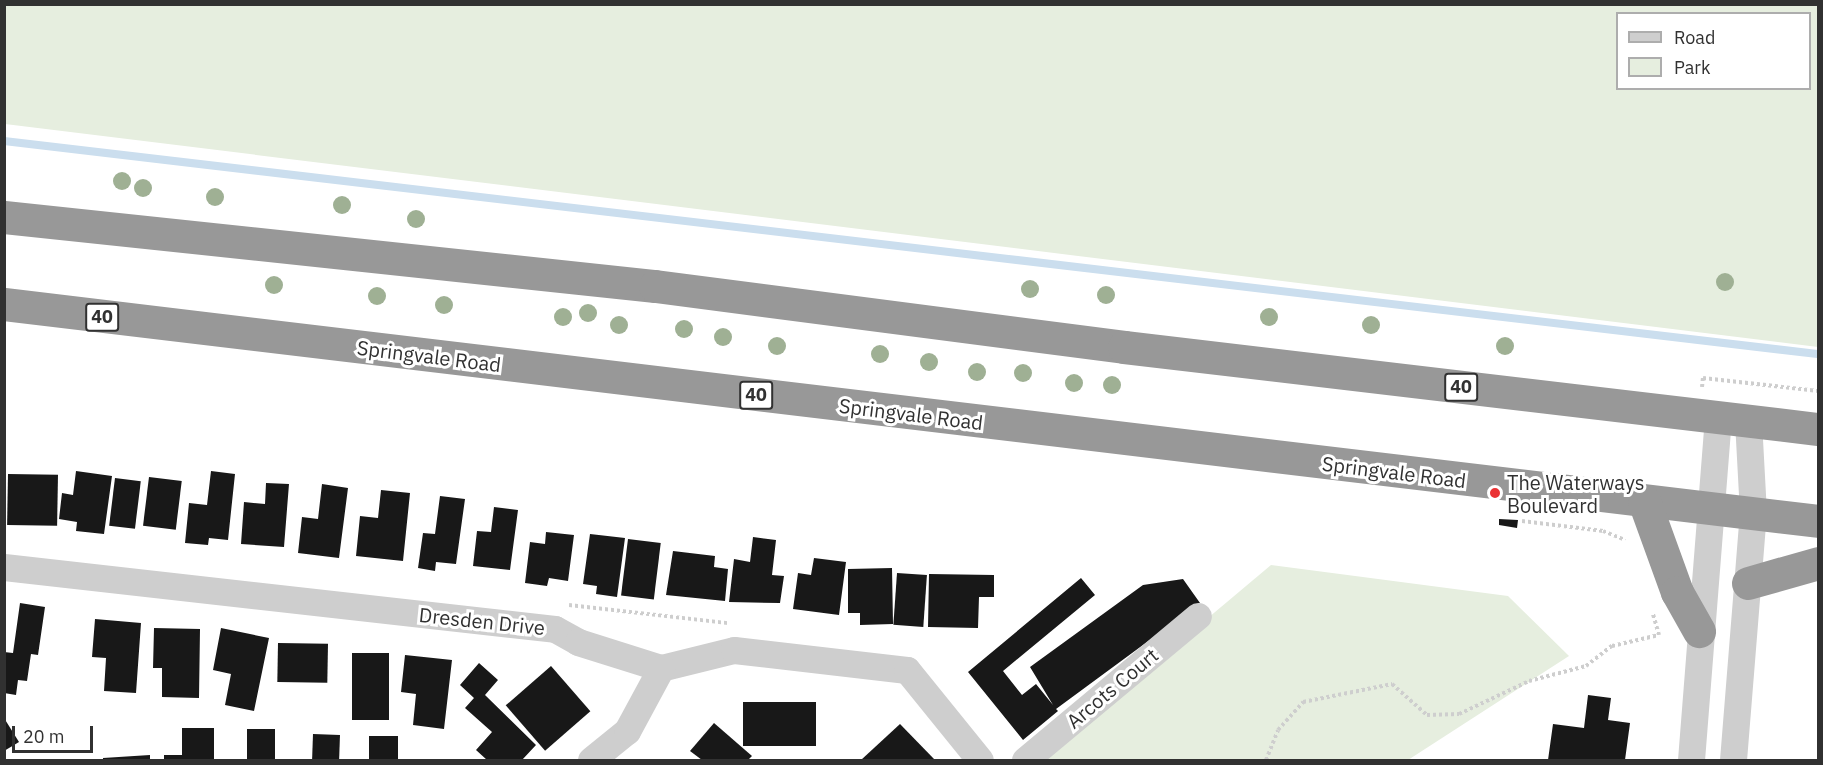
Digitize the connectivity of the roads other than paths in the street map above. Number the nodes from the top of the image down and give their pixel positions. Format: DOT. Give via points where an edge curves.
graph roads {
  1 [pos="4,217"];
  2 [pos="4,304"];
  3 [pos="1733,419"];
  4 [pos="1818,429"];
  5 [pos="1644,501"];
  6 [pos="1710,508"];
  7 [pos="1753,513"];
  8 [pos="1818,520"];
  9 [pos="1818,563"];
  10 [pos="4,567"];
  11 [pos="1748,583"];
  12 [pos="1198,616"];
  13 [pos="1699,632"];
  14 [pos="661,668"];
  15 [pos="591,760"];
  16 [pos="980,760"];
  17 [pos="1025,760"];
  18 [pos="1691,760"];
  19 [pos="1733,760"];
  1 -- 3 [label="highway, 40" via="667,287 1124,347"];
  2 -- 5 [label="highway, Springvale Road / 40"];
  3 -- 4 [label="highway, 40"];
  3 -- 6 [label="street"];
  3 -- 7 [label="street"];
  5 -- 6 [label="highway, Springvale Road / 40"];
  5 -- 13 [label="highway" via="1653,553"];
  6 -- 7 [label="highway, Springvale Road / 40"];
  6 -- 13 [label="street"];
  7 -- 8 [label="highway, Springvale Road / 40"];
  7 -- 11 [label="street"];
  9 -- 11 [label="highway"];
  10 -- 14 [label="street, Dresden Drive" via="555,629 578,642"];
  11 -- 19 [label="street"];
  12 -- 17 [label="street, Arcots Court"];
  13 -- 18 [label="street"];
  14 -- 15 [label="street" via="627,731"];
  14 -- 16 [label="street" via="734,650 907,670"];
}
